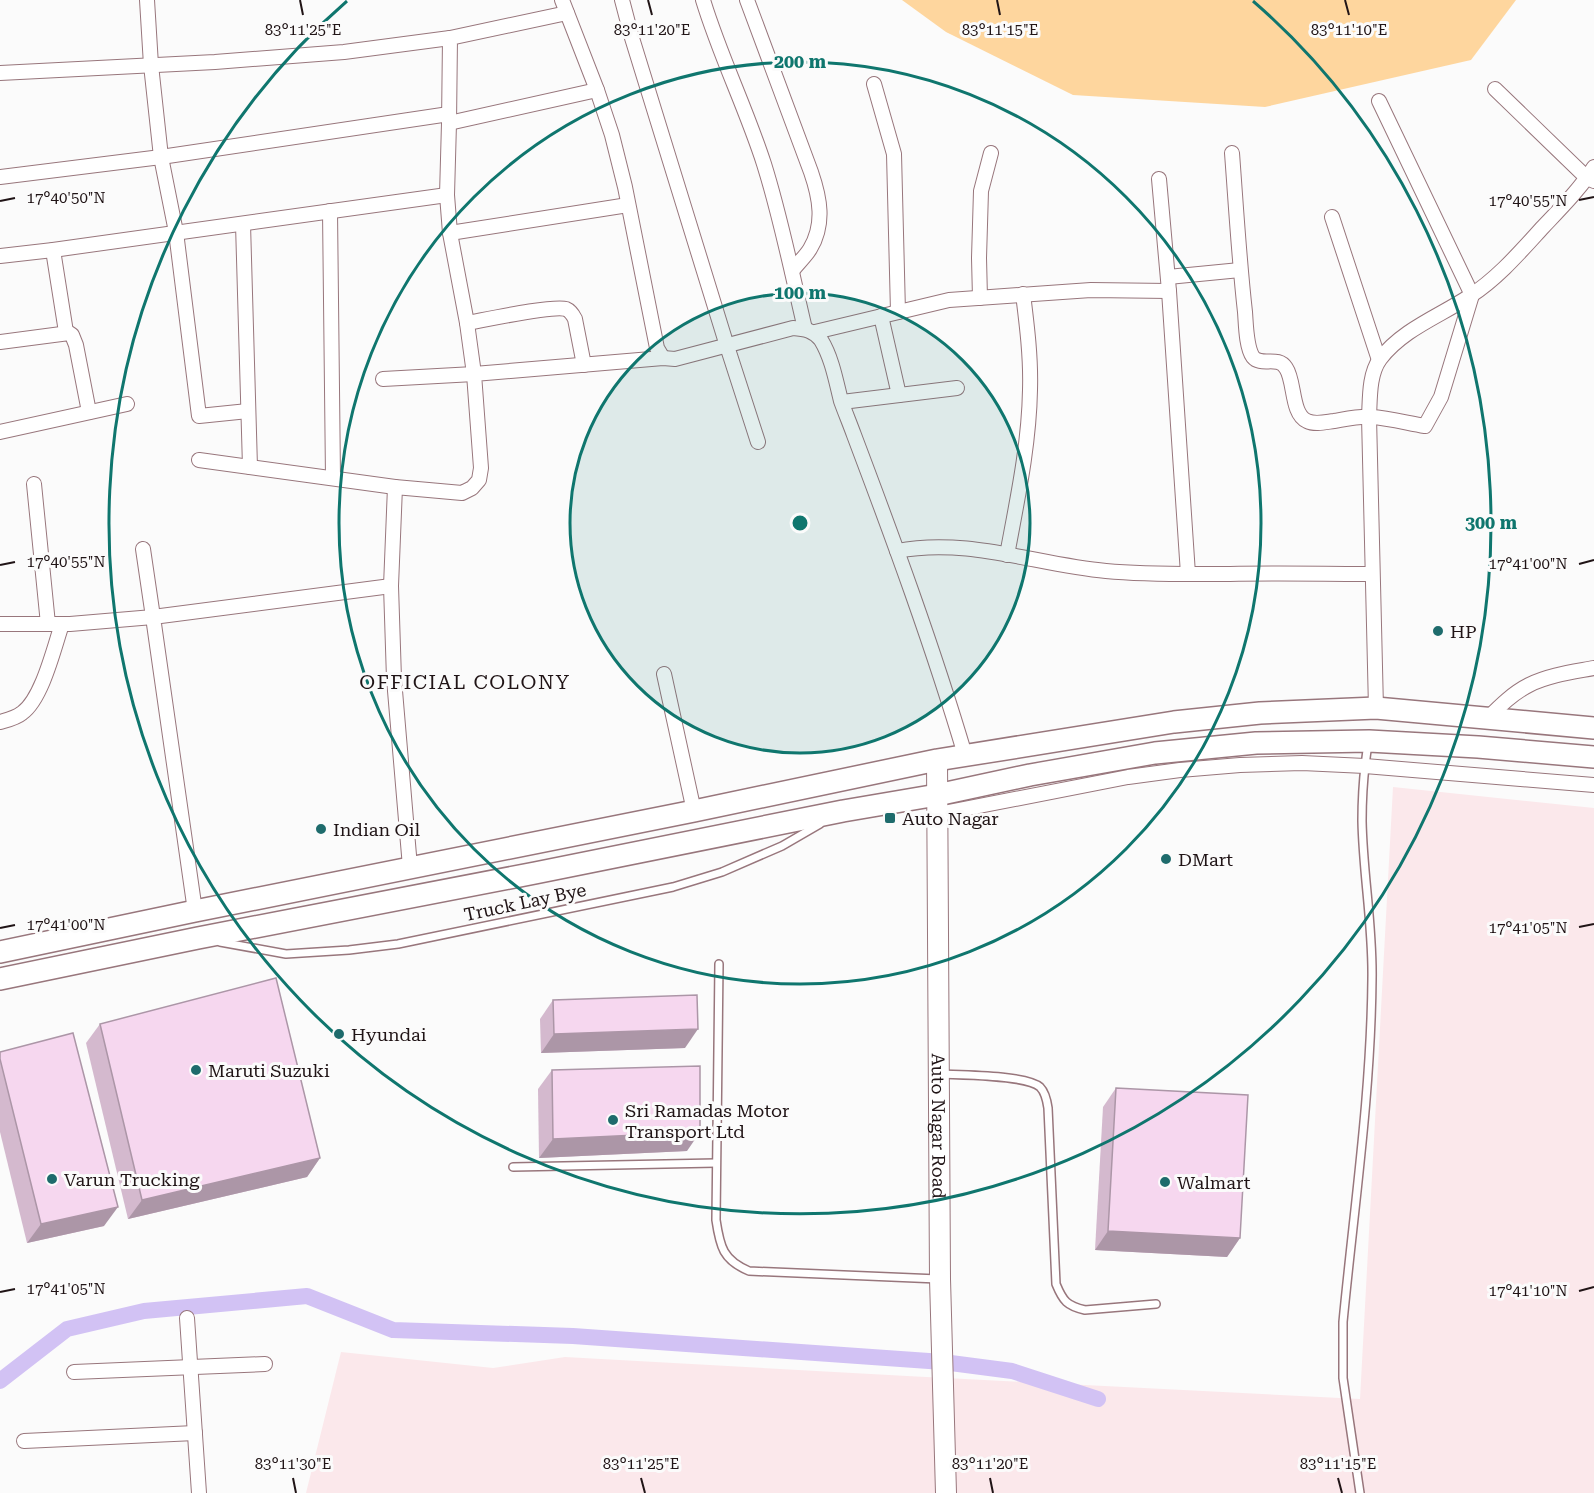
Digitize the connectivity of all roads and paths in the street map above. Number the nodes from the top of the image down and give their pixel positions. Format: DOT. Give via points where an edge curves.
graph roads {
  1 [pos="147,0"];
  2 [pos="622,0"];
  3 [pos="703,0"];
  4 [pos="747,0"];
  5 [pos="564,7"];
  6 [pos="450,38"];
  7 [pos="151,65"];
  8 [pos="0,73"];
  9 [pos="874,84"];
  10 [pos="1495,89"];
  11 [pos="597,90"];
  12 [pos="1379,101"];
  13 [pos="449,119"];
  14 [pos="991,153"];
  15 [pos="1232,153"];
  16 [pos="161,157"];
  17 [pos="1592,175"];
  18 [pos="0,177"];
  19 [pos="1159,179"];
  20 [pos="447,195"];
  21 [pos="628,205"];
  22 [pos="330,211"];
  23 [pos="1332,217"];
  24 [pos="243,224"];
  25 [pos="176,232"];
  26 [pos="450,233"];
  27 [pos="53,250"];
  28 [pos="0,256"];
  29 [pos="1240,270"];
  30 [pos="792,271"];
  31 [pos="1168,284"];
  32 [pos="1023,294"];
  33 [pos="1472,296"];
  34 [pos="980,298"];
  35 [pos="898,312"];
  36 [pos="881,316"];
  37 [pos="467,323"];
  38 [pos="810,331"];
  39 [pos="66,332"];
  40 [pos="0,342"];
  41 [pos="727,346"];
  42 [pos="663,358"];
  43 [pos="1379,360"];
  44 [pos="584,365"];
  45 [pos="474,374"];
  46 [pos="383,379"];
  47 [pos="957,388"];
  48 [pos="899,395"];
  49 [pos="842,402"];
  50 [pos="127,404"];
  51 [pos="248,411"];
  52 [pos="89,412"];
  53 [pos="1369,417"];
  54 [pos="0,432"];
  55 [pos="758,442"];
  56 [pos="199,460"];
  57 [pos="250,466"];
  58 [pos="333,478"];
  59 [pos="34,484"];
  60 [pos="395,486"];
  61 [pos="144,549"];
  62 [pos="897,551"];
  63 [pos="1007,555"];
  64 [pos="1188,574"];
  65 [pos="1372,574"];
  66 [pos="391,586"];
  67 [pos="153,617"];
  68 [pos="0,624"];
  69 [pos="55,624"];
  70 [pos="1594,668"];
  71 [pos="664,674"];
  72 [pos="1376,708"];
  73 [pos="1488,718"];
  74 [pos="0,722"];
  75 [pos="1594,728"];
  76 [pos="1369,741"];
  77 [pos="965,755"];
  78 [pos="1594,757"];
  79 [pos="937,760"];
  80 [pos="1365,766"];
  81 [pos="1594,785"];
  82 [pos="937,805"];
  83 [pos="694,811"];
  84 [pos="843,811"];
  85 [pos="410,867"];
  86 [pos="195,910"];
  87 [pos="198,938"];
  88 [pos="0,952"];
  89 [pos="720,964"];
  90 [pos="0,979"];
  91 [pos="939,1073"];
  92 [pos="716,1163"];
  93 [pos="513,1167"];
  94 [pos="940,1280"];
  95 [pos="1156,1304"];
  96 [pos="187,1318"];
  97 [pos="265,1364"];
  98 [pos="191,1366"];
  99 [pos="75,1371"];
  100 [pos="195,1433"];
  101 [pos="24,1440"];
  102 [pos="199,1493"];
  103 [pos="946,1493"];
  104 [pos="1360,1493"];
  1 -- 7 [label="street"];
  2 -- 41 [label="street"];
  3 -- 30 [label="street" via="765,165"];
  4 -- 30 [label="street" via="819,201 815,238"];
  5 -- 6 [label="street"];
  5 -- 11 [label="street"];
  6 -- 7 [label="street" via="344,52"];
  6 -- 13 [label="street"];
  7 -- 8 [label="street"];
  7 -- 16 [label="street"];
  9 -- 35 [label="street" via="894,154"];
  10 -- 17 [label="street"];
  11 -- 13 [label="street"];
  11 -- 21 [label="street"];
  12 -- 33 [label="street"];
  13 -- 16 [label="street"];
  13 -- 20 [label="street"];
  14 -- 34 [label="street" via="981,191"];
  15 -- 29 [label="street"];
  16 -- 18 [label="street"];
  16 -- 25 [label="street"];
  17 -- 33 [label="street"];
  19 -- 31 [label="street"];
  20 -- 22 [label="street"];
  20 -- 26 [label="street"];
  21 -- 26 [label="street"];
  21 -- 42 [label="street" via="657,348"];
  22 -- 24 [label="street"];
  22 -- 58 [label="street"];
  23 -- 43 [label="street"];
  24 -- 25 [label="street"];
  24 -- 51 [label="street"];
  25 -- 27 [label="street"];
  25 -- 51 [label="street" via="199,416"];
  26 -- 37 [label="street"];
  27 -- 28 [label="street"];
  27 -- 39 [label="street"];
  29 -- 31 [label="street"];
  29 -- 53 [label="street" via="1252,355 1286,368 1300,416 1318,423"];
  30 -- 38 [label="street"];
  31 -- 32 [label="street"];
  31 -- 64 [label="street"];
  32 -- 34 [label="street"];
  32 -- 63 [label="street" via="1029,414"];
  33 -- 43 [label="street" via="1410,331"];
  33 -- 53 [label="street" via="1441,397 1425,426"];
  34 -- 35 [label="street" via="949,300"];
  35 -- 36 [label="street"];
  36 -- 38 [label="street"];
  36 -- 48 [label="street"];
  37 -- 44 [label="street" via="567,310 575,320"];
  37 -- 45 [label="street"];
  38 -- 41 [label="street" via="793,328"];
  38 -- 49 [label="street" via="828,355"];
  39 -- 40 [label="street"];
  39 -- 52 [label="street" via="76,345"];
  41 -- 42 [label="street" via="675,359"];
  41 -- 55 [label="street"];
  42 -- 44 [label="street"];
  43 -- 53 [label="street" via="1370,392"];
  44 -- 45 [label="street"];
  45 -- 46 [label="street"];
  45 -- 60 [label="street" via="479,480 462,493"];
  47 -- 48 [label="street"];
  48 -- 49 [label="street"];
  49 -- 62 [label="street"];
  50 -- 52 [label="street"];
  51 -- 57 [label="street"];
  52 -- 54 [label="street"];
  53 -- 65 [label="street"];
  56 -- 57 [label="street"];
  57 -- 58 [label="street"];
  58 -- 60 [label="street"];
  59 -- 69 [label="street"];
  60 -- 66 [label="street"];
  61 -- 67 [label="street"];
  62 -- 63 [label="street" via="953,548"];
  62 -- 77 [label="street"];
  63 -- 64 [label="street" via="1105,572"];
  64 -- 65 [label="street"];
  65 -- 72 [label="street"];
  66 -- 67 [label="street"];
  66 -- 85 [label="street" via="394,680"];
  67 -- 69 [label="street"];
  67 -- 86 [label="street"];
  68 -- 69 [label="street"];
  69 -- 74 [label="street" via="37,694 22,713"];
  70 -- 73 [label="street" via="1529,685"];
  71 -- 83 [label="street"];
  72 -- 73 [label="main road"];
  72 -- 77 [label="main road" via="1260,713 1174,722"];
  73 -- 75 [label="main road"];
  76 -- 78 [label="main road"];
  76 -- 80 [label="lane"];
  76 -- 82 [label="main road" via="1256,742 1155,753 1030,775"];
  77 -- 79 [label="main road"];
  79 -- 82 [label="street, Auto Nagar Road"];
  79 -- 83 [label="main road"];
  80 -- 81 [label="street"];
  80 -- 82 [label="street" via="1302,763 1180,770"];
  80 -- 104 [label="lane" via="1362,822 1372,987 1365,1112 1342,1351"];
  82 -- 84 [label="main road"];
  82 -- 91 [label="street, Auto Nagar Road"];
  83 -- 85 [label="main road"];
  84 -- 87 [label="main road"];
  84 -- 87 [label="lane, Truck Lay Bye" via="782,846 722,872 673,887 398,944 286,954"];
  85 -- 86 [label="main road"];
  86 -- 88 [label="main road"];
  87 -- 90 [label="main road"];
  89 -- 92 [label="lane"];
  91 -- 94 [label="street, Auto Nagar Road"];
  91 -- 95 [label="lane" via="1017,1079 1041,1087 1048,1108 1056,1284 1060,1294 1066,1302 1085,1310"];
  92 -- 93 [label="lane"];
  92 -- 94 [label="lane" via="719,1242 726,1256 738,1266 749,1271"];
  94 -- 103 [label="street, Auto Nagar Road"];
  96 -- 98 [label="street"];
  97 -- 98 [label="street"];
  98 -- 99 [label="street"];
  98 -- 100 [label="street"];
  100 -- 101 [label="street"];
  100 -- 102 [label="street"];
}
